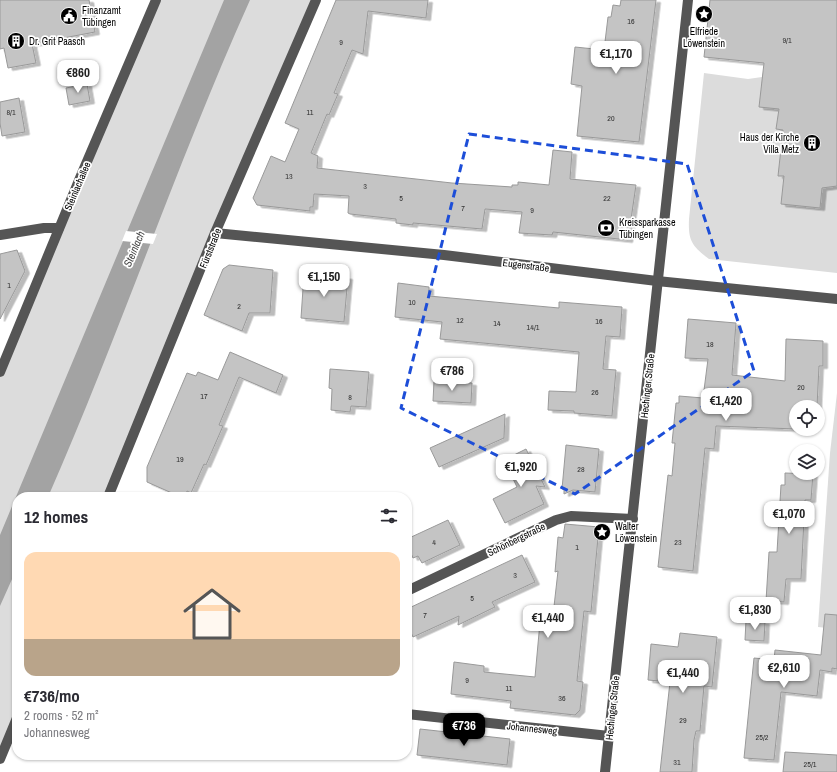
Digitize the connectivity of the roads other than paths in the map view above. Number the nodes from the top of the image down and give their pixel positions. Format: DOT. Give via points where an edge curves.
graph roads {
  1 [pos="156,0"];
  2 [pos="316,0"];
  3 [pos="688,0"];
  4 [pos="59,228"];
  5 [pos="215,233"];
  6 [pos="0,236"];
  7 [pos="658,281"];
  8 [pos="837,299"];
  9 [pos="0,372"];
  10 [pos="110,492"];
  11 [pos="633,519"];
  12 [pos="412,589"];
  13 [pos="412,715"];
  14 [pos="12,730"];
  15 [pos="609,736"];
  16 [pos="0,759"];
  17 [pos="605,772"];
  1 -- 4 [label="street, Steinlachallee"];
  2 -- 5 [label="street, Fürststraße"];
  3 -- 7 [label="street, Hechinger Straße"];
  4 -- 6 [label="street" via="44,228"];
  4 -- 9 [label="street, Steinlachallee"];
  5 -- 7 [label="street, Eugenstraße" via="444,255"];
  5 -- 10 [label="street, Fürststraße"];
  7 -- 8 [label="street, Eugenstraße"];
  7 -- 11 [label="street, Hechinger Straße"];
  11 -- 12 [label="street, Schönbergstraße" via="572,516 556,520"];
  11 -- 15 [label="street, Hechinger Straße"];
  13 -- 15 [label="street, Johannesweg"];
  14 -- 16 [label="street"];
  15 -- 17 [label="street, Hechinger Straße"];
}
